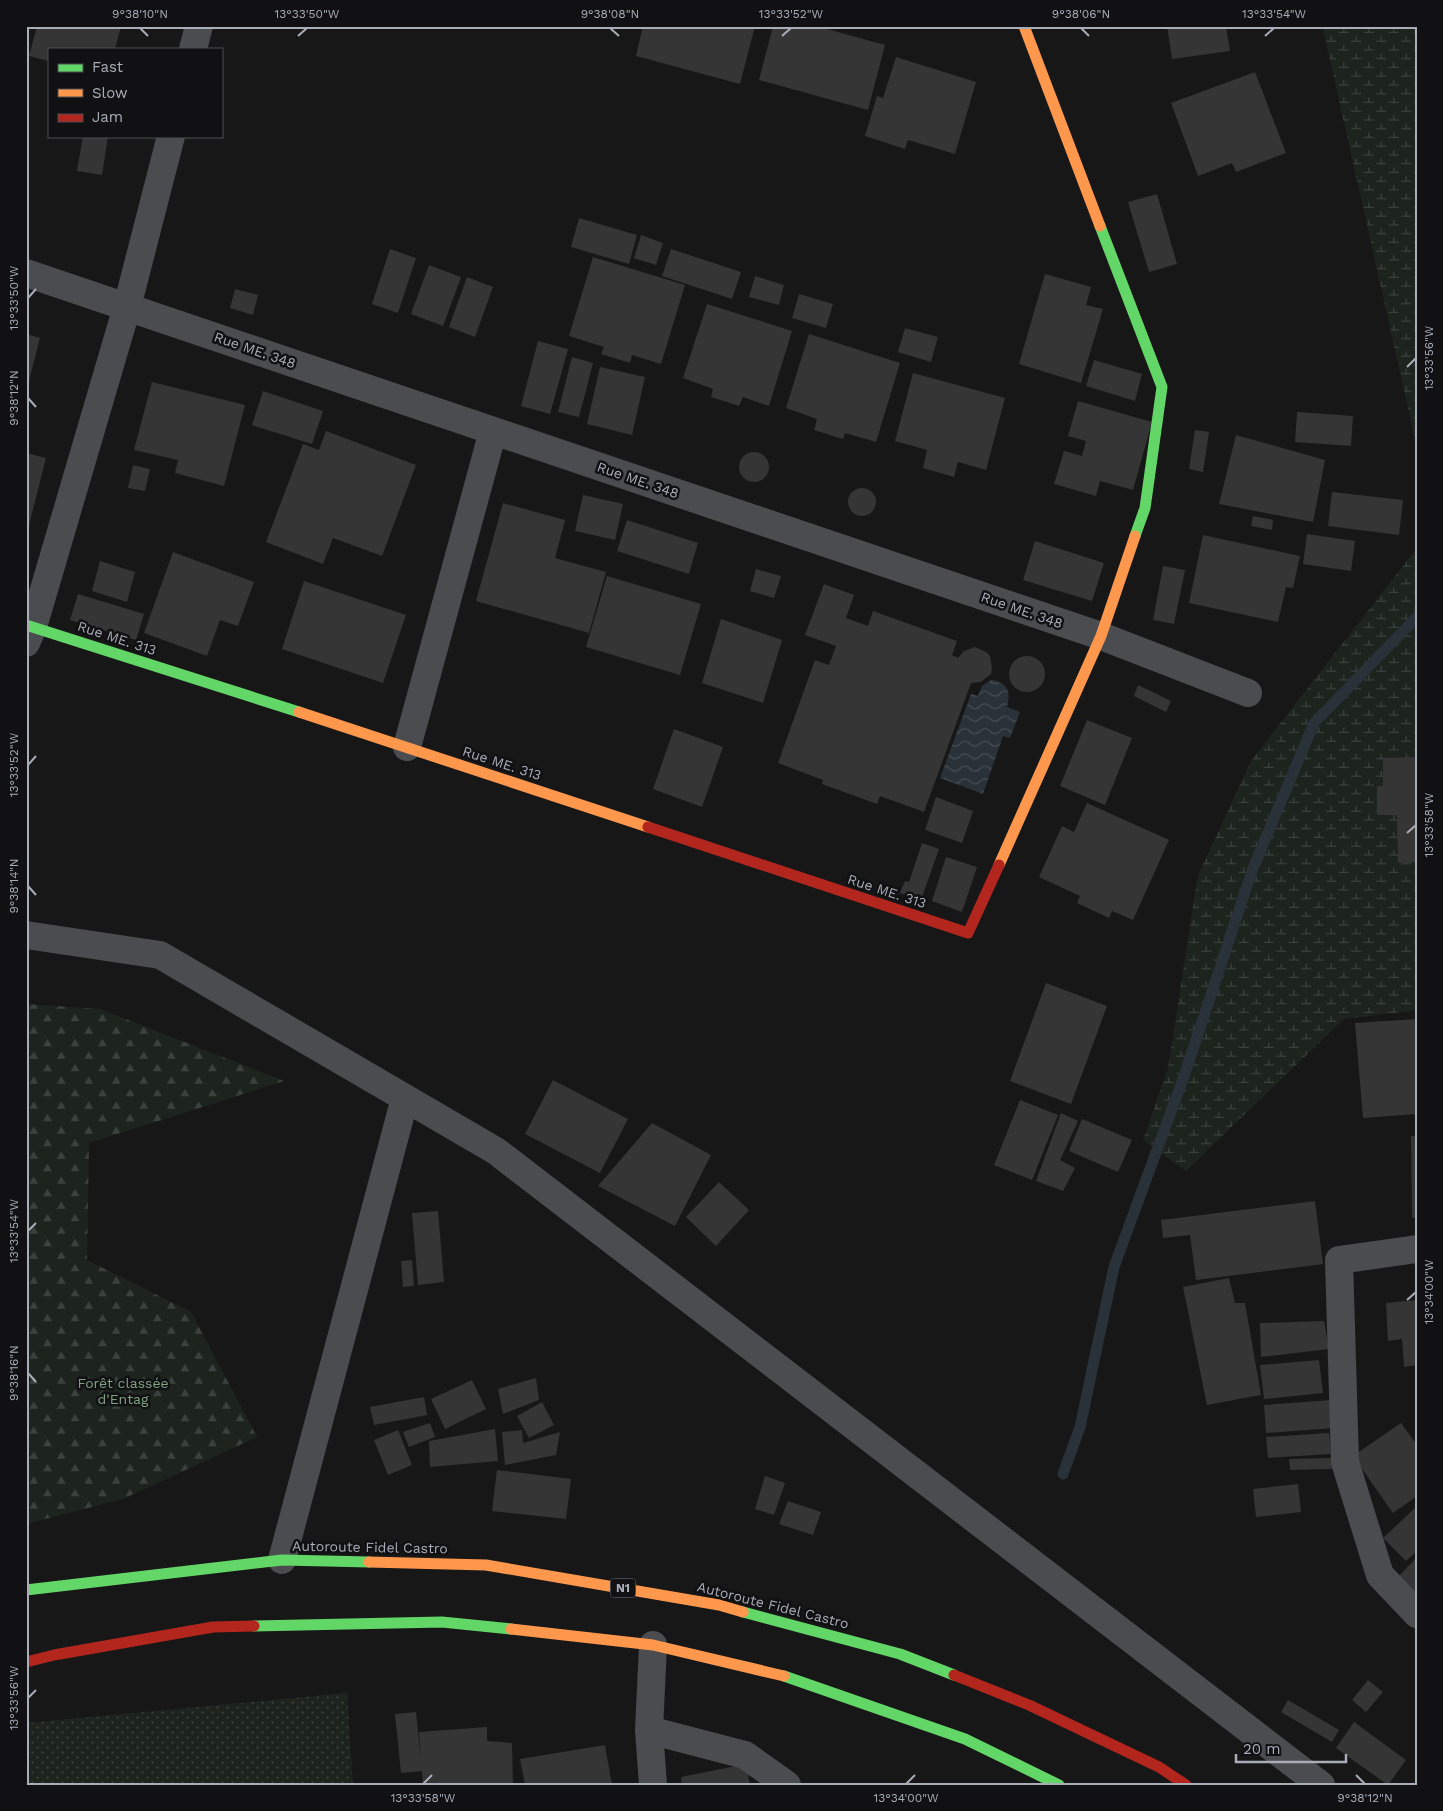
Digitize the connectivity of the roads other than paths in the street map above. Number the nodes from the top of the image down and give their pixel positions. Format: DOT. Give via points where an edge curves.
graph roads {
  1 [pos="199,26"];
  2 [pos="1024,26"];
  3 [pos="193,48"];
  4 [pos="170,138"];
  5 [pos="26,273"];
  6 [pos="127,307"];
  7 [pos="493,431"];
  8 [pos="28,631"];
  9 [pos="1101,636"];
  10 [pos="1248,693"];
  11 [pos="407,747"];
  12 [pos="26,935"];
  13 [pos="405,1098"];
  14 [pos="1417,1249"];
  15 [pos="282,1560"];
  16 [pos="26,1590"];
  17 [pos="1417,1614"];
  18 [pos="653,1645"];
  19 [pos="26,1662"];
  20 [pos="649,1730"];
  21 [pos="653,1785"];
  22 [pos="787,1785"];
  23 [pos="1058,1785"];
  24 [pos="1186,1785"];
  25 [pos="1321,1785"];
  1 -- 3 [label="street"];
  2 -- 9 [label="main road" via="1162,387 1145,508"];
  4 -- 6 [label="street"];
  5 -- 6 [label="street, Rue ME. 348"];
  6 -- 7 [label="street, Rue ME. 348"];
  6 -- 8 [label="street"];
  7 -- 9 [label="street, Rue ME. 348"];
  7 -- 11 [label="street"];
  8 -- 11 [label="main road, Rue ME. 313"];
  9 -- 10 [label="street, Rue ME. 348"];
  9 -- 11 [label="main road, Rue ME. 313" via="968,933"];
  12 -- 13 [label="street" via="160,955"];
  13 -- 15 [label="street"];
  13 -- 25 [label="street" via="496,1151"];
  14 -- 17 [label="street" via="1339,1260 1345,1462 1380,1575"];
  15 -- 16 [label="main road, Autoroute Fidel Castro / N1"];
  15 -- 24 [label="main road, Autoroute Fidel Castro / N1" via="486,1565 719,1605 900,1654 1029,1705 1159,1767"];
  18 -- 19 [label="main road" via="442,1622 213,1627"];
  18 -- 20 [label="street"];
  18 -- 23 [label="main road" via="778,1674 946,1732"];
  20 -- 21 [label="street"];
  20 -- 22 [label="street" via="745,1754"];
}
